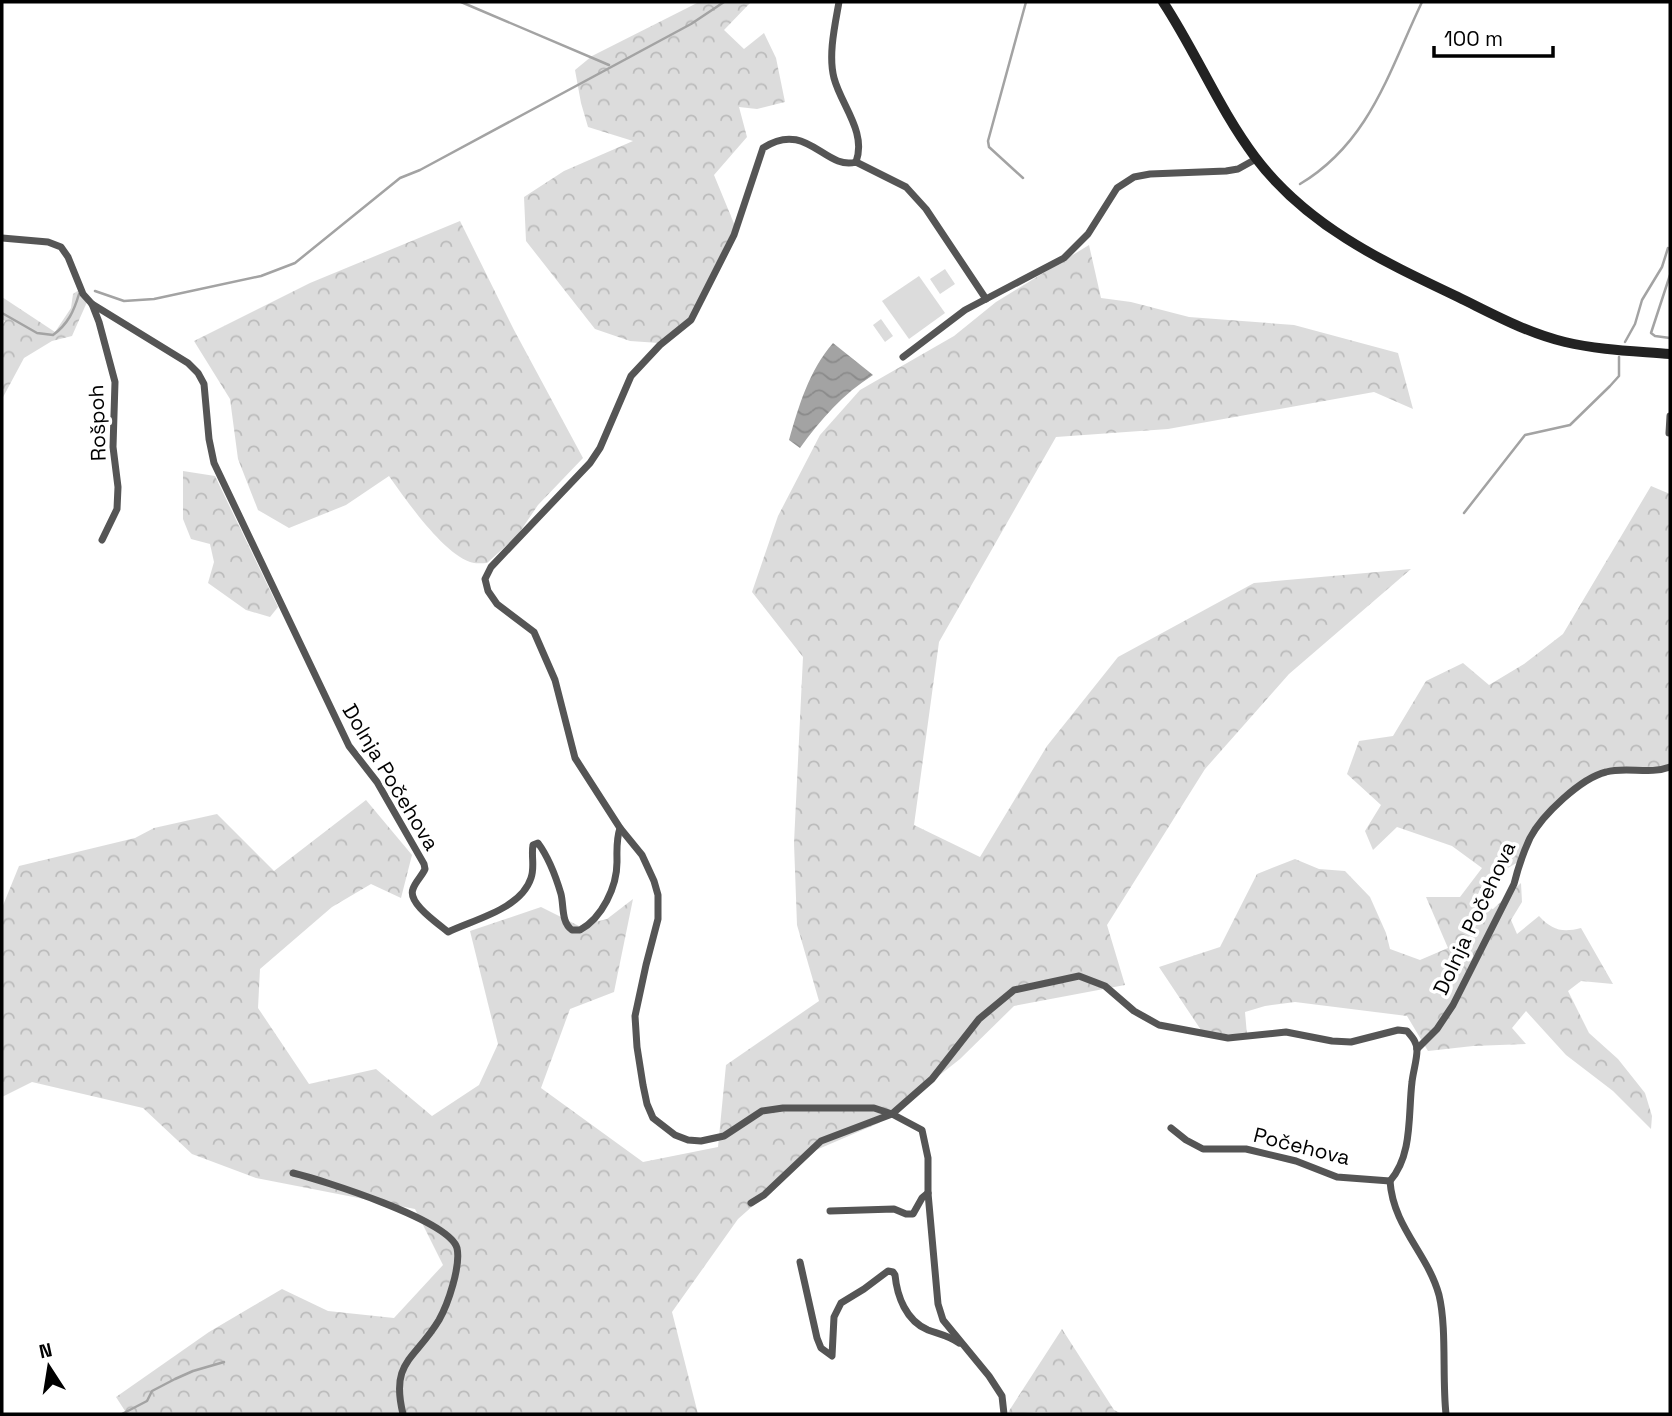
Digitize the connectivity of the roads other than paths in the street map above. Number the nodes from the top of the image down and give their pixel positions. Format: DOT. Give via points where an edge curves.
graph roads {
  1 [pos="839,2"];
  2 [pos="1163,2"];
  3 [pos="1256,159"];
  4 [pos="856,162"];
  5 [pos="2,238"];
  6 [pos="986,299"];
  7 [pos="92,304"];
  8 [pos="1670,354"];
  9 [pos="903,357"];
  10 [pos="1670,416"];
  11 [pos="1669,433"];
  12 [pos="102,540"];
  13 [pos="1670,767"];
  14 [pos="620,828"];
  15 [pos="1417,1049"];
  16 [pos="892,1114"];
  17 [pos="1171,1128"];
  18 [pos="293,1174"];
  19 [pos="1390,1181"];
  20 [pos="928,1193"];
  21 [pos="751,1203"];
  22 [pos="830,1211"];
  23 [pos="800,1262"];
  24 [pos="967,1348"];
  25 [pos="403,1414"];
  26 [pos="1004,1414"];
  27 [pos="1446,1414"];
  1 -- 4 [label="street" via="833,71 857,137"];
  2 -- 3 [label="main road"];
  3 -- 6 [label="street" via="1226,172 1134,177 1117,188 1088,234 1064,258"];
  3 -- 8 [label="main road" via="1303,208 1345,239 1509,321 1587,346"];
  4 -- 6 [label="street" via="906,187"];
  4 -- 14 [label="street" via="848,163 790,138 763,148 734,235 691,320 631,376 590,463 486,575 488,591 497,604 534,632 555,680 575,758"];
  5 -- 7 [label="street, Rošpoh" via="61,247"];
  6 -- 9 [label="street"];
  7 -- 12 [label="street, Rošpoh" via="116,394 117,509"];
  7 -- 14 [label="street, Dolnja Počehova" via="188,363 204,384 214,463 349,746 377,782 424,864 412,889 420,907 448,932 503,909 530,881 533,845 538,844 558,886 565,922 580,930 597,916 609,893"];
  10 -- 11 [label="street"];
  13 -- 15 [label="street, Dolnja Počehova" via="1607,771 1583,782 1553,811 1532,835 1514,884 1453,1004"];
  14 -- 16 [label="street" via="646,862 658,895 658,919 635,1016 643,1085 653,1118 675,1135 701,1141 724,1136 762,1111 783,1108 873,1108"];
  15 -- 16 [label="street" via="1407,1031 1398,1030 1351,1042 1286,1032 1228,1038 1159,1026 1105,986 1079,976 1014,990 979,1019 932,1079"];
  15 -- 19 [label="street" via="1405,1148"];
  16 -- 20 [label="street" via="925,1135"];
  16 -- 21 [label="street" via="814,1145"];
  17 -- 19 [label="street, Počehova" via="1203,1149 1246,1149 1337,1177"];
  18 -- 25 [label="street" via="374,1198 448,1236 457,1247 455,1277 439,1319 401,1371 398,1392"];
  19 -- 27 [label="street" via="1396,1211 1439,1296"];
  20 -- 22 [label="street" via="913,1214 894,1209"];
  20 -- 24 [label="street" via="938,1304 943,1321"];
  23 -- 24 [label="street" via="817,1338 832,1356 834,1317 841,1303 887,1271 895,1275 904,1308 924,1329"];
  24 -- 26 [label="street" via="1002,1395"];
}
